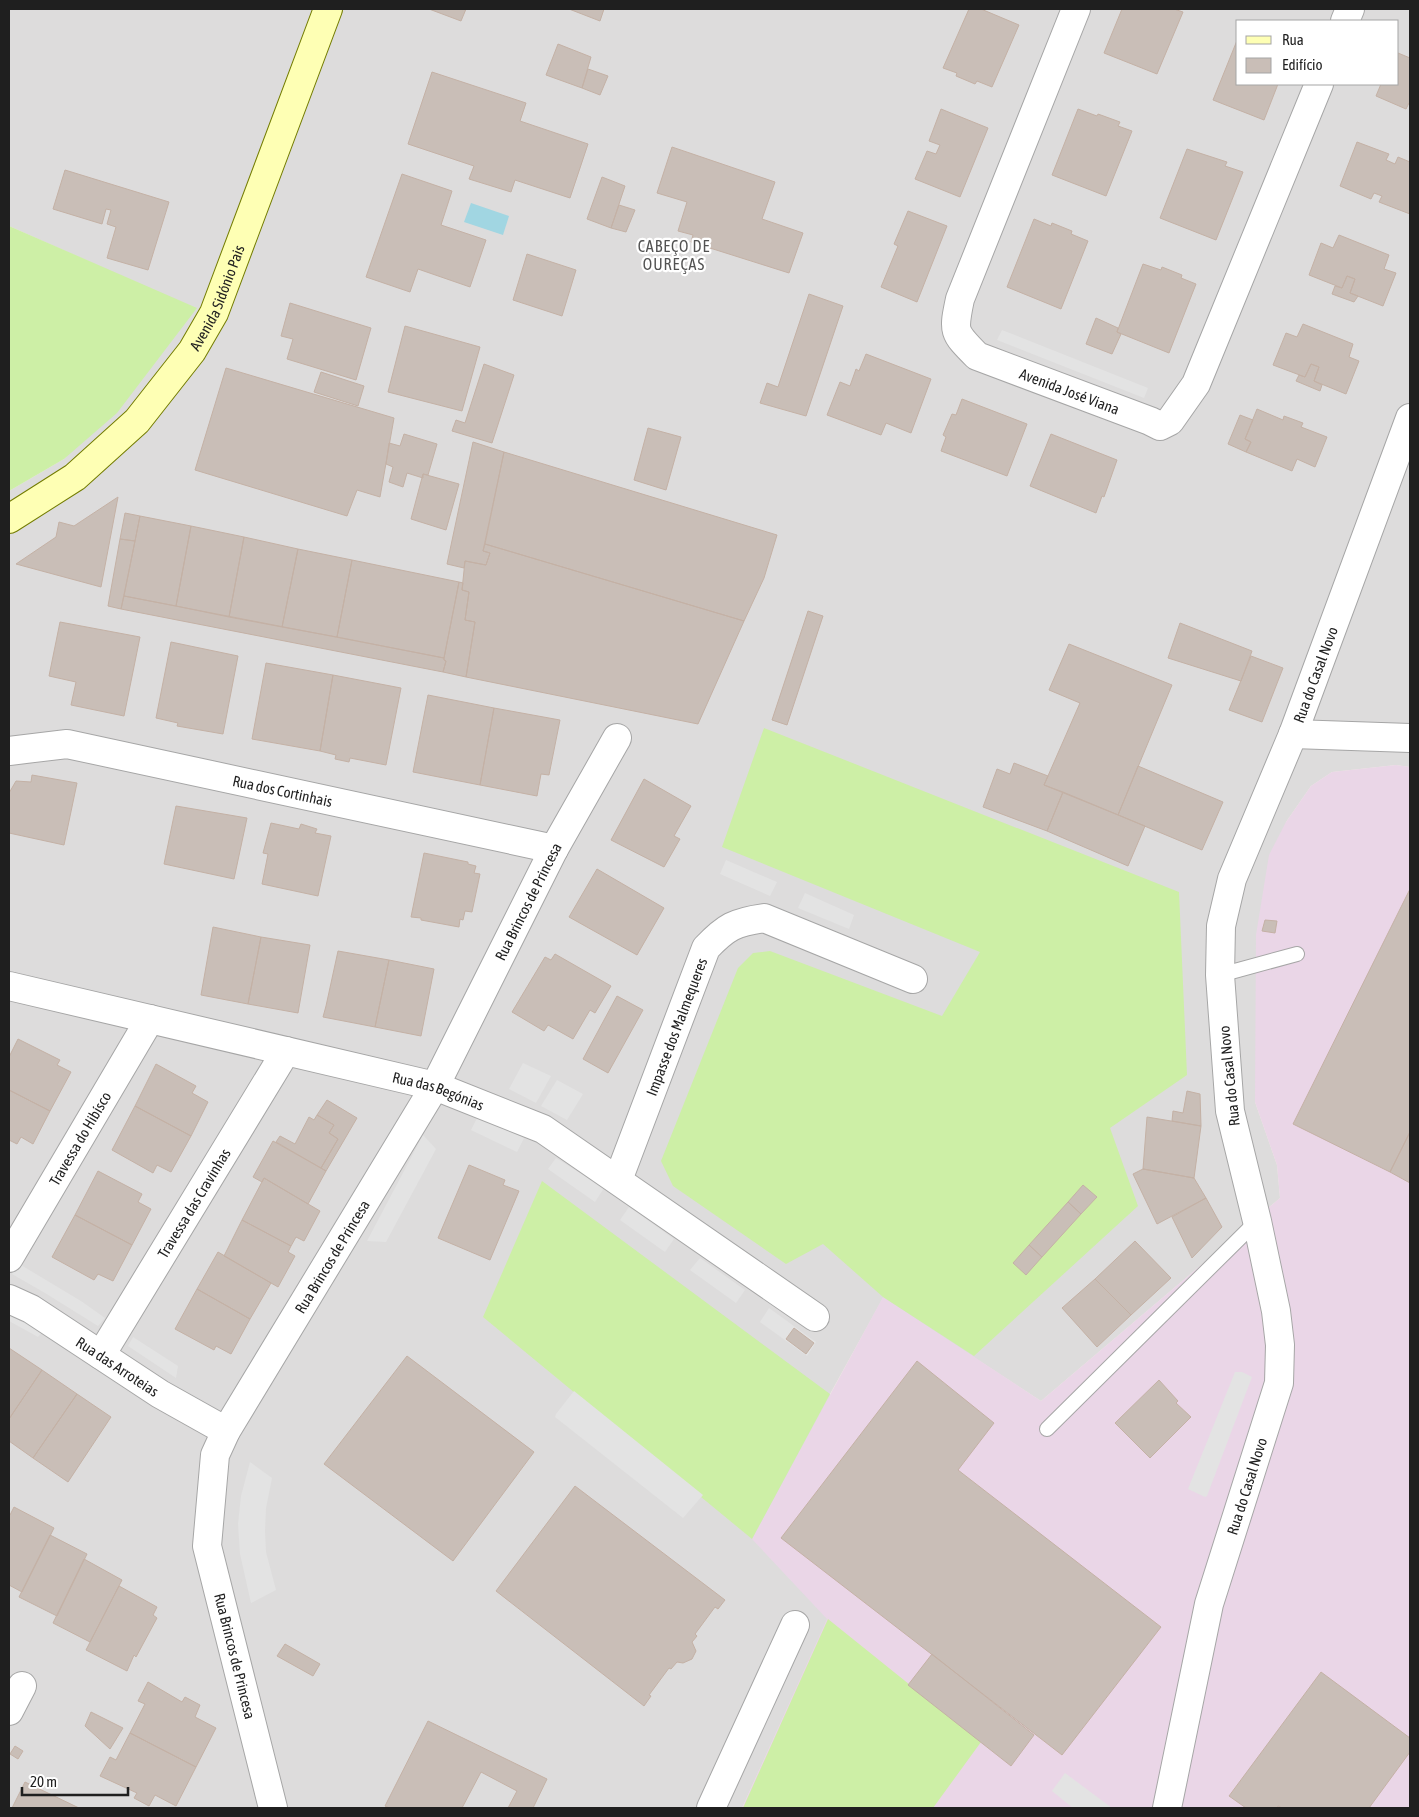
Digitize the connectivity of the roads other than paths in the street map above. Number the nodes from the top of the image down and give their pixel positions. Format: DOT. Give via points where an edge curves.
graph roads {
  1 [pos="328,9"];
  2 [pos="1076,9"];
  3 [pos="1319,85"];
  4 [pos="1410,418"];
  5 [pos="9,519"];
  6 [pos="1293,734"];
  7 [pos="617,738"];
  8 [pos="1410,738"];
  9 [pos="9,751"];
  10 [pos="554,849"];
  11 [pos="1297,954"];
  12 [pos="1220,975"];
  13 [pos="913,979"];
  14 [pos="9,986"];
  15 [pos="150,1019"];
  16 [pos="286,1051"];
  17 [pos="435,1086"];
  18 [pos="618,1180"];
  19 [pos="1257,1221"];
  20 [pos="9,1258"];
  21 [pos="9,1299"];
  22 [pos="815,1317"];
  23 [pos="101,1355"];
  24 [pos="1047,1429"];
  25 [pos="226,1430"];
  26 [pos="795,1625"];
  27 [pos="22,1686"];
  28 [pos="9,1711"];
  29 [pos="273,1808"];
  30 [pos="711,1808"];
  31 [pos="1167,1808"];
  1 -- 5 [label="main road, Avenida Sidónio Pais" via="214,313 192,351 137,421 75,477"];
  2 -- 3 [label="street, Avenida José Viana" via="960,299 955,323 958,337 977,356 1160,426 1170,422 1196,384"];
  4 -- 6 [label="street, Rua do Casal Novo"];
  6 -- 8 [label="street"];
  6 -- 12 [label="street, Rua do Casal Novo" via="1232,879 1221,926"];
  7 -- 10 [label="street, Rua Brincos de Princesa"];
  9 -- 10 [label="street, Rua dos Cortinhais" via="67,744"];
  10 -- 17 [label="street, Rua Brincos de Princesa"];
  11 -- 12 [label="lane"];
  12 -- 19 [label="street, Rua do Casal Novo" via="1230,1111"];
  13 -- 18 [label="street, Impasse dos Malmequeres" via="764,918 743,921 721,932 706,948"];
  14 -- 15 [label="street, Rua das Begónias"];
  15 -- 16 [label="street, Rua das Begónias"];
  15 -- 20 [label="street, Travessa do Hibísco"];
  16 -- 17 [label="street, Rua das Begónias"];
  16 -- 23 [label="street, Travessa das Cravinhas"];
  17 -- 18 [label="street, Rua das Begónias" via="543,1129"];
  17 -- 25 [label="street, Rua Brincos de Princesa"];
  18 -- 22 [label="street, Rua das Begónias"];
  19 -- 24 [label="lane"];
  19 -- 31 [label="street, Rua do Casal Novo" via="1276,1310 1280,1346 1279,1383 1209,1604"];
  21 -- 23 [label="street, Rua das Arroteias" via="31,1309"];
  23 -- 25 [label="street, Rua das Arroteias" via="160,1394"];
  25 -- 29 [label="street, Rua Brincos de Princesa" via="215,1455 207,1546"];
  26 -- 30 [label="street"];
  27 -- 28 [label="street"];
}
